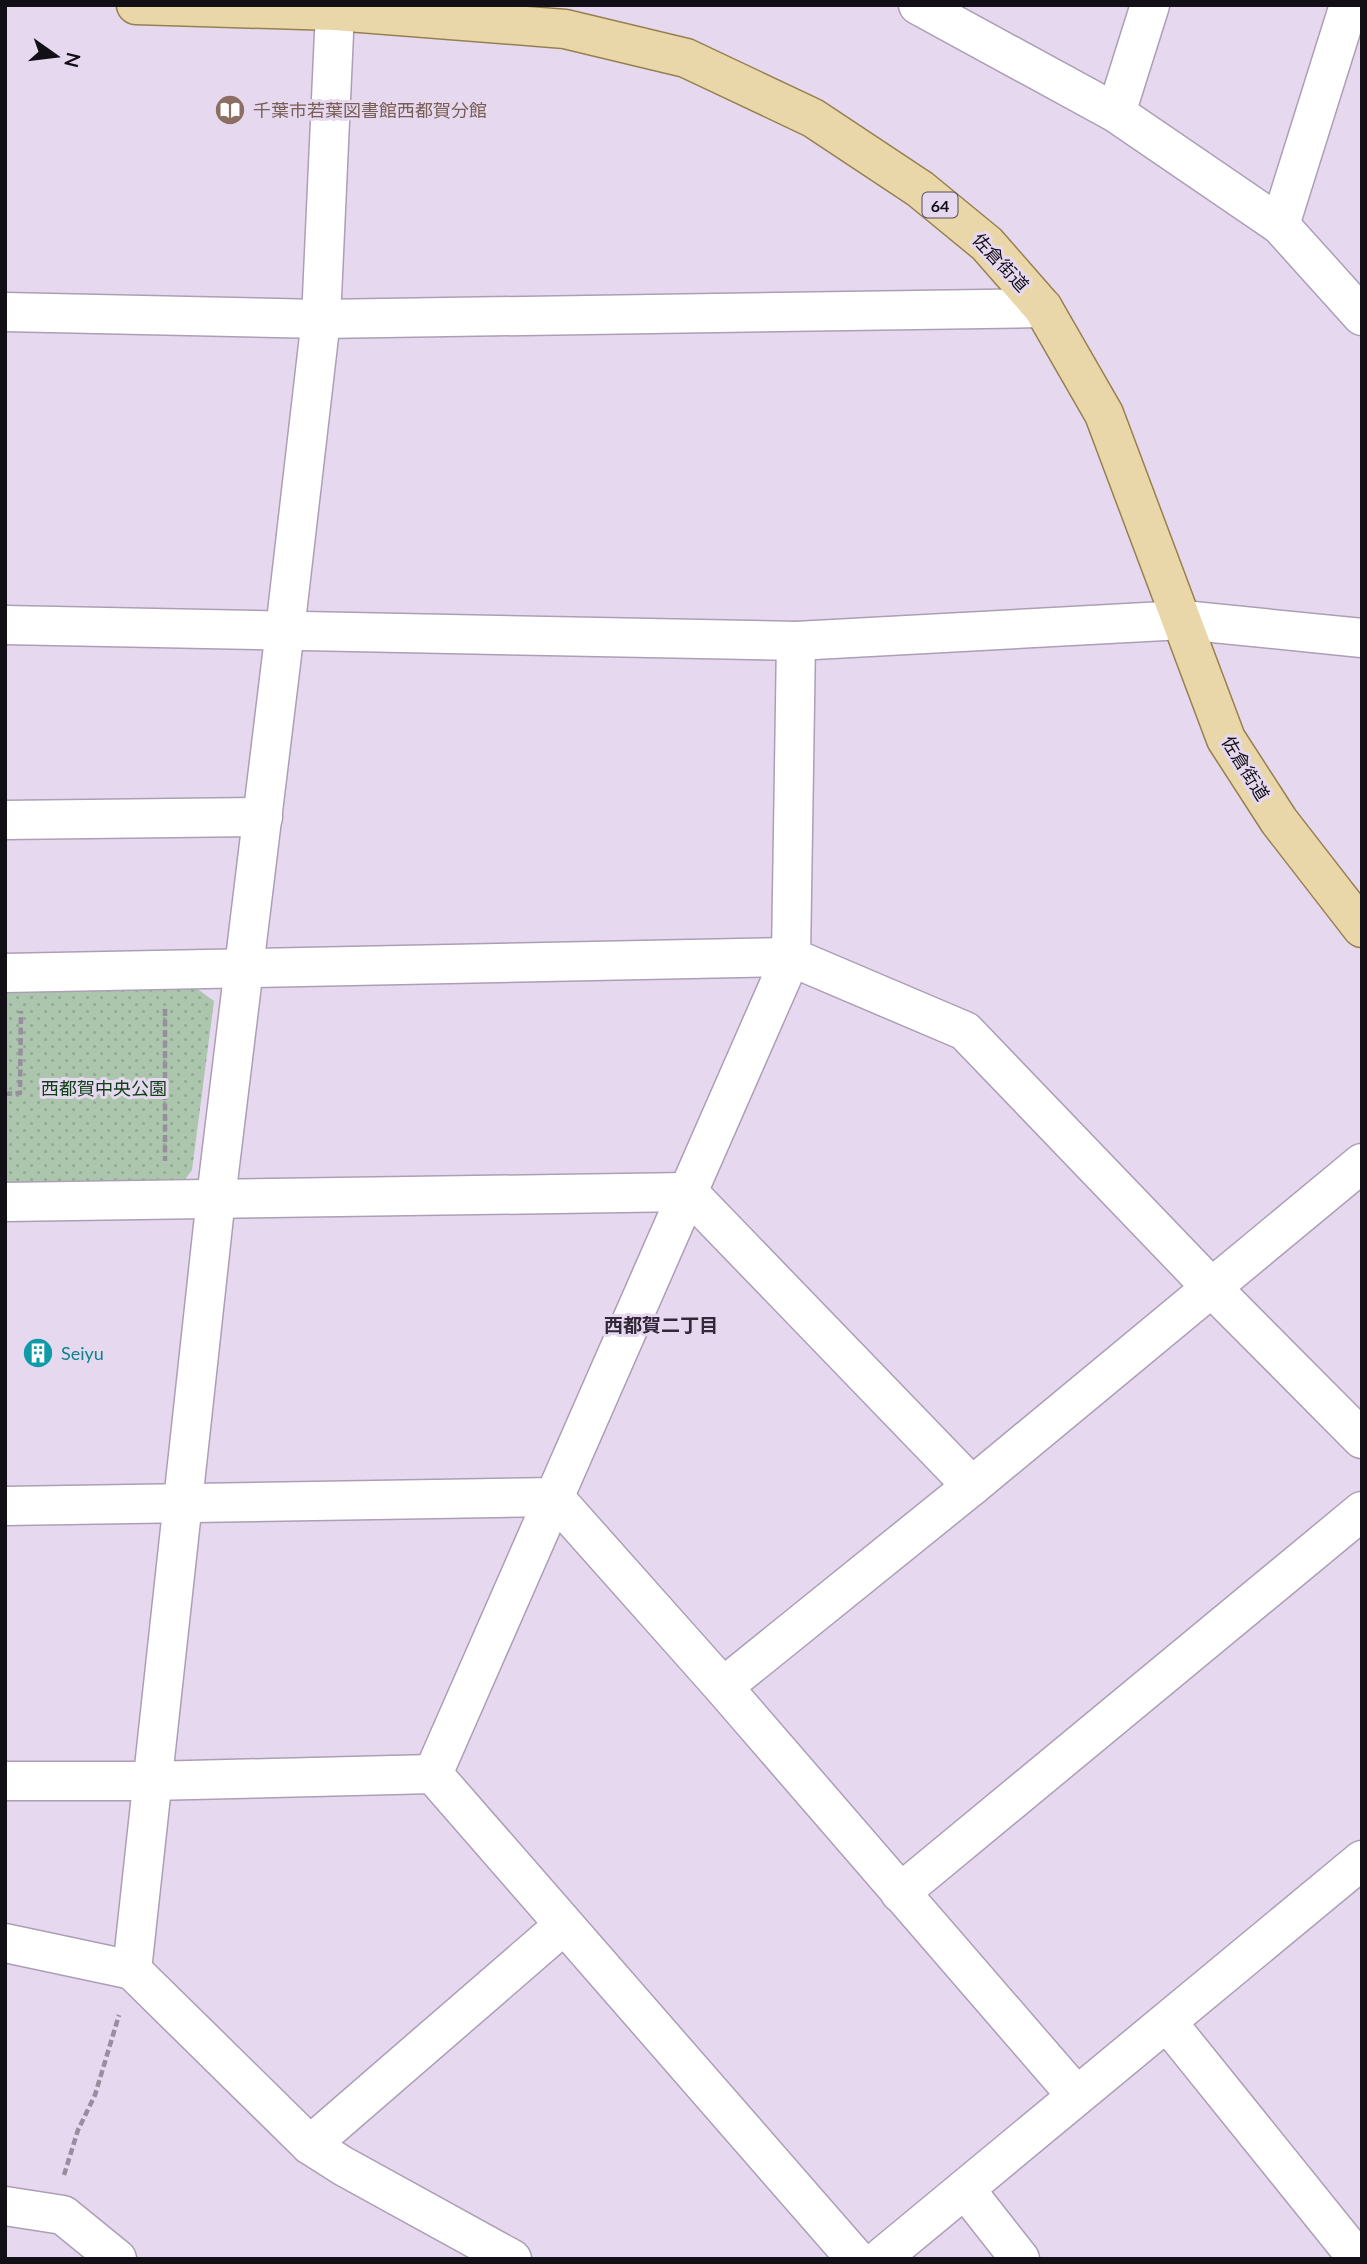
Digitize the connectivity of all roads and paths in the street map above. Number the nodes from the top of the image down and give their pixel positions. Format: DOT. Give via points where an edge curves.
graph roads {
  1 [pos="136,5"];
  2 [pos="1150,5"];
  3 [pos="1349,5"];
  4 [pos="938,10"];
  5 [pos="335,11"];
  6 [pos="1116,113"];
  7 [pos="1280,225"];
  8 [pos="1043,308"];
  9 [pos="5,312"];
  10 [pos="1362,316"];
  11 [pos="321,319"];
  12 [pos="1183,620"];
  13 [pos="5,625"];
  14 [pos="285,630"];
  15 [pos="1362,638"];
  16 [pos="796,641"];
  17 [pos="263,817"];
  18 [pos="5,820"];
  19 [pos="1362,928"];
  20 [pos="791,957"];
  21 [pos="244,968"];
  22 [pos="5,973"];
  23 [pos="152,1009"];
  24 [pos="34,1010"];
  25 [pos="5,1094"];
  26 [pos="1362,1163"];
  27 [pos="166,1167"];
  28 [pos="688,1192"];
  29 [pos="216,1198"];
  30 [pos="5,1202"];
  31 [pos="1210,1286"];
  32 [pos="1362,1439"];
  33 [pos="972,1486"];
  34 [pos="554,1497"];
  35 [pos="183,1503"];
  36 [pos="5,1506"];
  37 [pos="1362,1511"];
  38 [pos="723,1687"];
  39 [pos="433,1774"];
  40 [pos="5,1781"];
  41 [pos="150,1782"];
  42 [pos="1360,1865"];
  43 [pos="900,1893"];
  44 [pos="564,1925"];
  45 [pos="5,1943"];
  46 [pos="132,1970"];
  47 [pos="1167,2022"];
  48 [pos="1076,2095"];
  49 [pos="310,2145"];
  50 [pos="965,2189"];
  51 [pos="5,2206"];
  52 [pos="71,2233"];
  53 [pos="117,2259"];
  54 [pos="512,2259"];
  55 [pos="856,2259"];
  56 [pos="880,2259"];
  57 [pos="1020,2259"];
  58 [pos="1357,2259"];
  1 -- 5 [label="main road, 佐倉街道 / 64"];
  2 -- 6 [label="street"];
  3 -- 7 [label="street"];
  4 -- 6 [label="street"];
  5 -- 8 [label="main road, 佐倉街道 / 64" via="565,29 686,58 813,118 920,189 988,244"];
  5 -- 11 [label="street"];
  6 -- 7 [label="street"];
  7 -- 10 [label="street"];
  8 -- 11 [label="street"];
  8 -- 12 [label="main road, 佐倉街道 / 64" via="1104,414"];
  9 -- 11 [label="street"];
  11 -- 14 [label="street"];
  12 -- 15 [label="street"];
  12 -- 16 [label="street"];
  12 -- 19 [label="main road, 佐倉街道 / 64" via="1226,739 1279,821"];
  13 -- 14 [label="street"];
  14 -- 16 [label="street"];
  14 -- 17 [label="street"];
  16 -- 20 [label="street"];
  17 -- 18 [label="street"];
  17 -- 21 [label="street"];
  20 -- 21 [label="street"];
  20 -- 28 [label="street"];
  20 -- 31 [label="street" via="965,1031"];
  21 -- 22 [label="street"];
  21 -- 29 [label="street"];
  23 -- 27 [label="path" via="165,1009"];
  24 -- 25 [label="path" via="20,1010 20,1093"];
  26 -- 31 [label="street"];
  28 -- 29 [label="street"];
  28 -- 33 [label="street"];
  28 -- 34 [label="street"];
  29 -- 30 [label="street"];
  29 -- 35 [label="street"];
  31 -- 32 [label="street"];
  31 -- 33 [label="street"];
  33 -- 38 [label="street"];
  34 -- 35 [label="street"];
  34 -- 38 [label="street"];
  34 -- 39 [label="street"];
  35 -- 36 [label="street"];
  35 -- 41 [label="street"];
  37 -- 43 [label="street"];
  38 -- 43 [label="street"];
  39 -- 41 [label="street"];
  39 -- 44 [label="street"];
  40 -- 41 [label="street"];
  41 -- 46 [label="street"];
  42 -- 47 [label="street"];
  43 -- 48 [label="street"];
  44 -- 49 [label="street"];
  44 -- 55 [label="street"];
  45 -- 46 [label="street"];
  46 -- 49 [label="street"];
  46 -- 52 [label="path" via="95,2095 78,2130 60,2189"];
  47 -- 48 [label="street"];
  47 -- 58 [label="street"];
  48 -- 50 [label="street"];
  49 -- 54 [label="street"];
  50 -- 56 [label="street"];
  50 -- 57 [label="street"];
  51 -- 52 [label="street"];
  52 -- 53 [label="street"];
}
